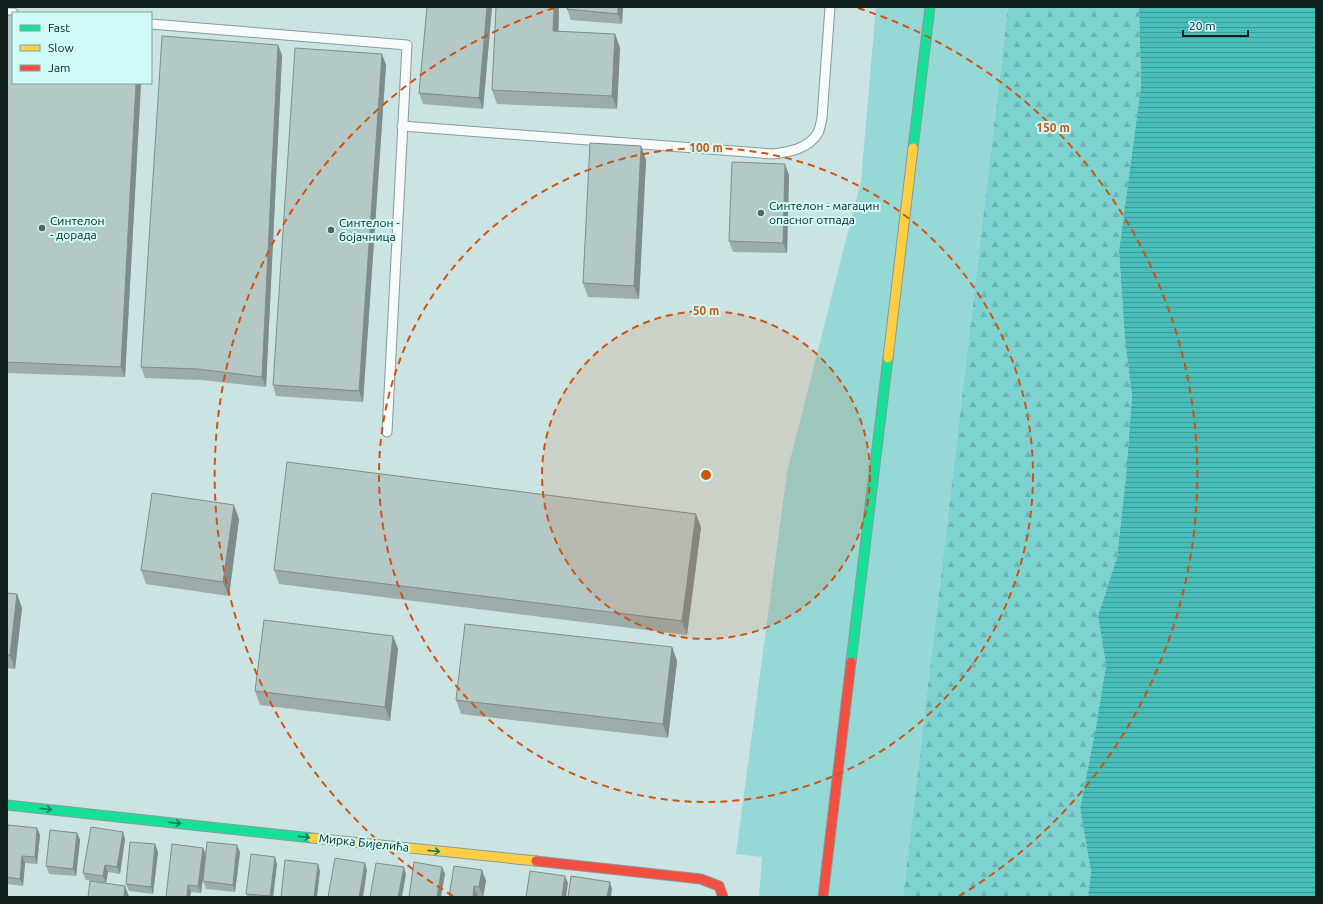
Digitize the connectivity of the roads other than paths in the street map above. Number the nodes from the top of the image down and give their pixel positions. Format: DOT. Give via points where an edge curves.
graph roads {
  1 [pos="830,7"];
  2 [pos="930,7"];
  3 [pos="152,24"];
  4 [pos="402,126"];
  5 [pos="387,432"];
  6 [pos="7,805"];
  7 [pos="723,897"];
  8 [pos="823,897"];
  1 -- 4 [label="lane" via="822,118 818,133 808,144 791,151 773,154"];
  2 -- 8 [label="street"];
  3 -- 4 [label="lane" via="407,45"];
  4 -- 5 [label="lane"];
  6 -- 7 [label="street, Мирка Бијелића, one-way" via="694,878 719,886"];
}
